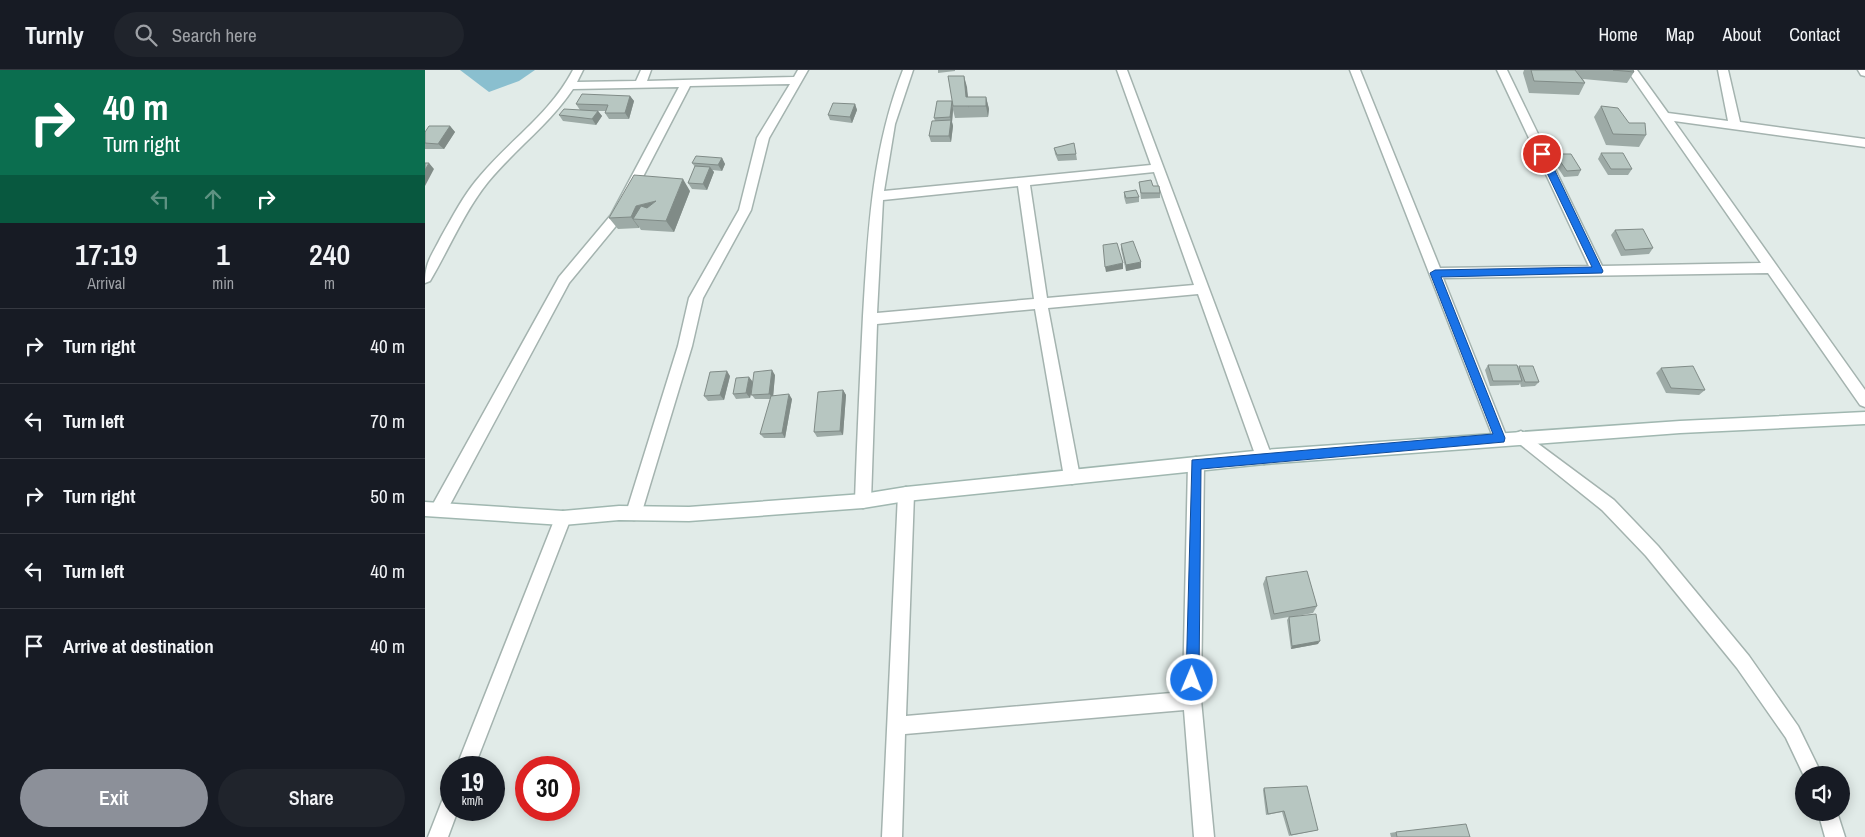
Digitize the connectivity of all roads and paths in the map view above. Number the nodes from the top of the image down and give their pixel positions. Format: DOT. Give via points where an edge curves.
graph roads {
  1 [pos="578,70"];
  2 [pos="646,70"];
  3 [pos="908,70"];
  4 [pos="1122,70"];
  5 [pos="1355,70"];
  6 [pos="1502,70"];
  7 [pos="1632,70"];
  8 [pos="1723,70"];
  9 [pos="800,75"];
  10 [pos="686,84"];
  11 [pos="640,85"];
  12 [pos="571,86"];
  13 [pos="1664,116"];
  14 [pos="1735,125"];
  15 [pos="1865,143"];
  16 [pos="1158,168"];
  17 [pos="1023,181"];
  18 [pos="878,196"];
  19 [pos="1771,268"];
  20 [pos="1598,271"];
  21 [pos="1435,273"];
  22 [pos="425,278"];
  23 [pos="1203,290"];
  24 [pos="1041,304"];
  25 [pos="870,319"];
  26 [pos="1865,401"];
  27 [pos="1865,418"];
  28 [pos="1521,437"];
  29 [pos="1500,438"];
  30 [pos="1264,457"];
  31 [pos="1196,464"];
  32 [pos="1072,477"];
  33 [pos="906,494"];
  34 [pos="863,500"];
  35 [pos="432,509"];
  36 [pos="634,513"];
  37 [pos="563,518"];
  38 [pos="1192,700"];
  39 [pos="896,726"];
  40 [pos="470,756"];
  41 [pos="1809,766"];
  42 [pos="444,821"];
  43 [pos="1830,821"];
  44 [pos="438,837"];
  45 [pos="891,837"];
  46 [pos="1204,837"];
  47 [pos="1835,837"];
  1 -- 12 [label="street"];
  2 -- 11 [label="street"];
  3 -- 18 [label="street" via="896,97 882,155"];
  4 -- 16 [label="street"];
  5 -- 21 [label="street"];
  6 -- 20 [label="street"];
  7 -- 13 [label="street"];
  8 -- 14 [label="street"];
  9 -- 10 [label="street"];
  9 -- 36 [label="street" via="763,138 745,210 696,298 685,346"];
  10 -- 11 [label="street"];
  10 -- 35 [label="street" via="615,218 564,280"];
  11 -- 12 [label="street"];
  12 -- 22 [label="street" via="556,108 483,180"];
  13 -- 14 [label="street"];
  13 -- 19 [label="street"];
  14 -- 15 [label="street"];
  16 -- 17 [label="street"];
  16 -- 23 [label="street"];
  17 -- 18 [label="street"];
  17 -- 24 [label="street"];
  18 -- 25 [label="street"];
  19 -- 20 [label="street"];
  19 -- 26 [label="street"];
  20 -- 21 [label="street"];
  21 -- 29 [label="street"];
  23 -- 24 [label="street"];
  23 -- 30 [label="street"];
  24 -- 25 [label="street"];
  24 -- 32 [label="street"];
  25 -- 34 [label="street"];
  27 -- 28 [label="street"];
  28 -- 29 [label="street"];
  28 -- 41 [label="street" via="1608,505 1652,551 1743,662 1792,732"];
  29 -- 30 [label="street"];
  30 -- 31 [label="street"];
  31 -- 32 [label="street"];
  31 -- 38 [label="street"];
  32 -- 33 [label="street"];
  33 -- 34 [label="street"];
  33 -- 39 [label="street"];
  34 -- 36 [label="street" via="689,514"];
  35 -- 37 [label="street"];
  36 -- 37 [label="street"];
  37 -- 40 [label="street"];
  38 -- 39 [label="street"];
  38 -- 46 [label="street"];
  39 -- 45 [label="street"];
  42 -- 44 [label="street"];
  43 -- 47 [label="street"];
}
